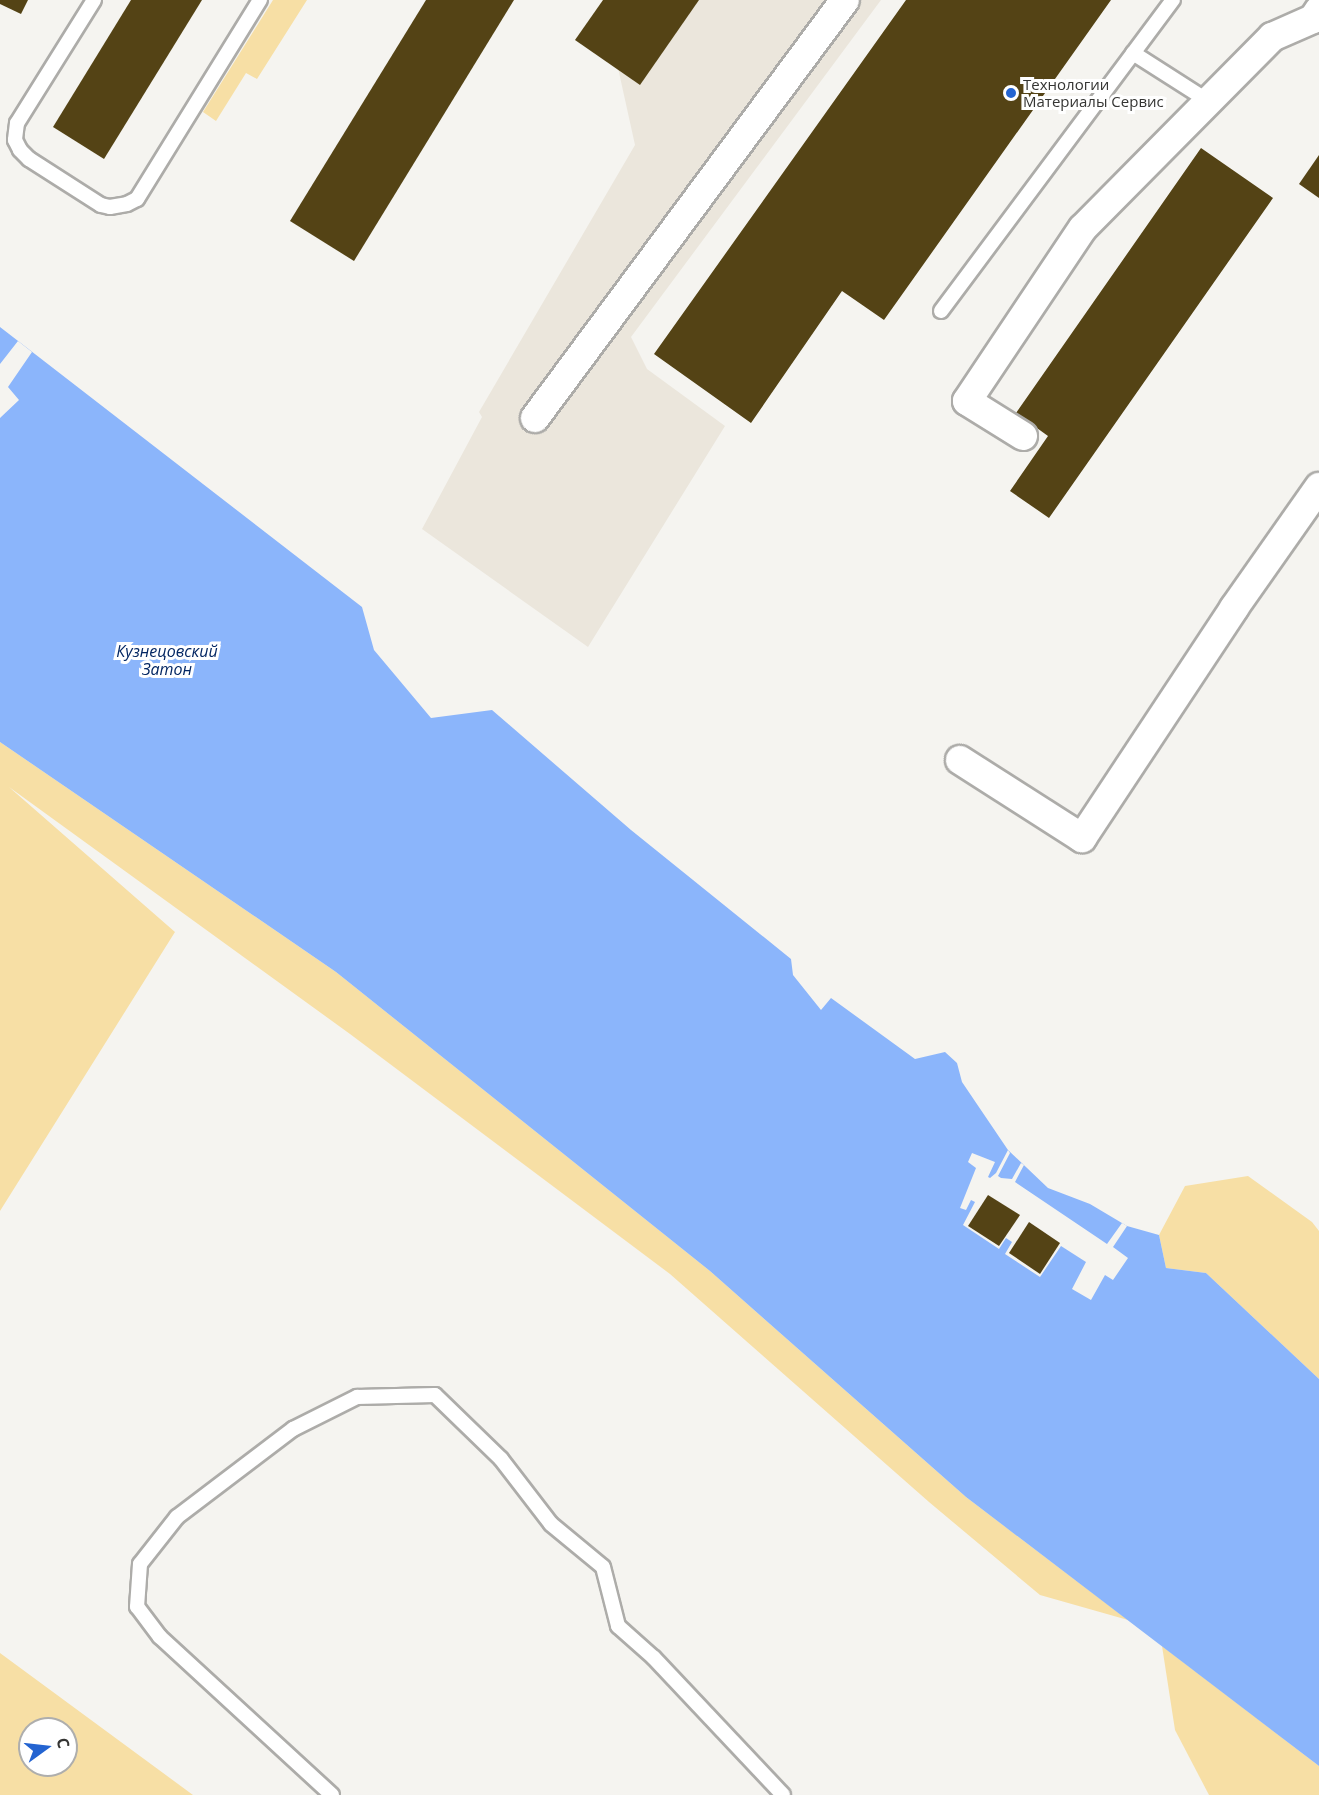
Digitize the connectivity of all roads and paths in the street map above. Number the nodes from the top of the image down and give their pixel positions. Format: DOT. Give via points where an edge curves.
graph roads {
  1 [pos="94,0"];
  2 [pos="260,0"];
  3 [pos="845,0"];
  4 [pos="1173,0"];
  5 [pos="1319,10"];
  6 [pos="1133,53"];
  7 [pos="1208,101"];
  8 [pos="941,311"];
  9 [pos="535,418"];
  10 [pos="1023,436"];
  11 [pos="1319,487"];
  12 [pos="960,760"];
  13 [pos="332,1795"];
  14 [pos="783,1795"];
  1 -- 2 [label="lane" via="17,123 15,140 29,159 110,207 137,199"];
  3 -- 9 [label="street"];
  4 -- 6 [label="lane"];
  5 -- 7 [label="street" via="1313,19 1272,37"];
  6 -- 7 [label="lane"];
  6 -- 8 [label="lane"];
  7 -- 10 [label="street" via="1083,228 967,401"];
  11 -- 12 [label="street" via="1082,838"];
  13 -- 14 [label="lane" via="160,1636 137,1607 140,1564 177,1517 293,1429 357,1397 435,1395 501,1459 551,1524 603,1567 618,1626 654,1658"];
}
